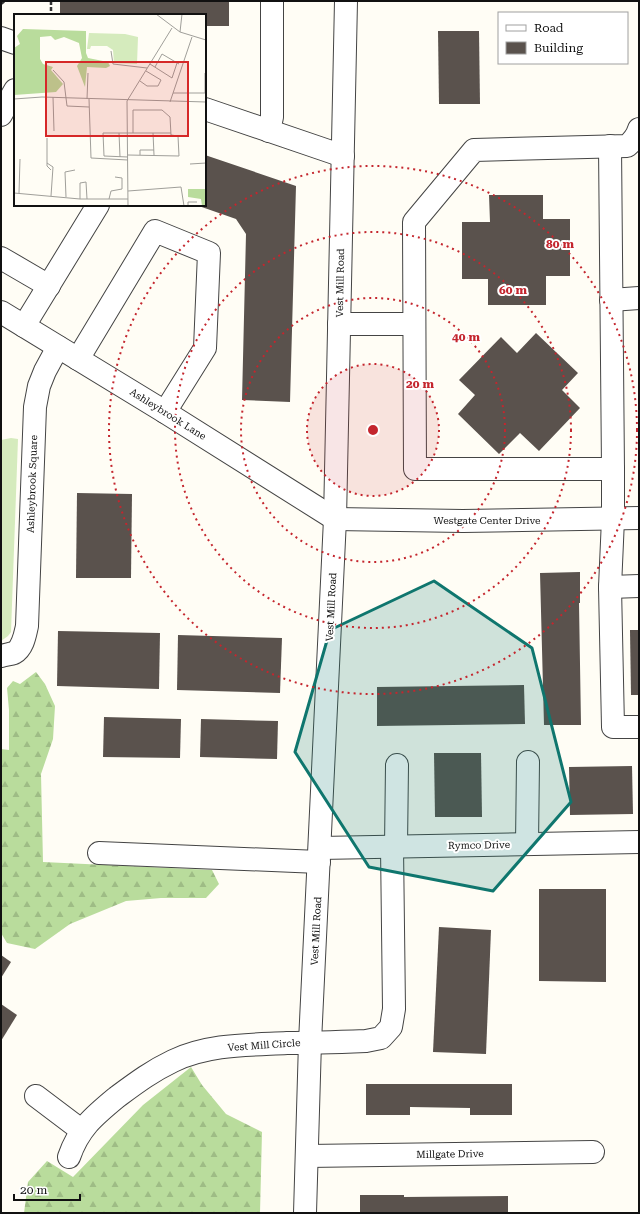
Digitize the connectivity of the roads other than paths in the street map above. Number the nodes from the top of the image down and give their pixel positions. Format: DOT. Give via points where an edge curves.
graph roads {
  1 [pos="272,1"];
  2 [pos="346,1"];
  3 [pos="1,38"];
  4 [pos="14,43"];
  5 [pos="14,93"];
  6 [pos="206,109"];
  7 [pos="1,115"];
  8 [pos="639,129"];
  9 [pos="269,131"];
  10 [pos="610,146"];
  11 [pos="343,156"];
  12 [pos="97,206"];
  13 [pos="1,258"];
  14 [pos="49,286"];
  15 [pos="639,298"];
  16 [pos="611,300"];
  17 [pos="1,312"];
  18 [pos="339,324"];
  19 [pos="414,324"];
  20 [pos="24,326"];
  21 [pos="58,347"];
  22 [pos="78,359"];
  23 [pos="166,412"];
  24 [pos="613,469"];
  25 [pos="613,518"];
  26 [pos="639,518"];
  27 [pos="335,519"];
  28 [pos="639,586"];
  29 [pos="610,587"];
  30 [pos="1,656"];
  31 [pos="639,727"];
  32 [pos="528,762"];
  33 [pos="397,765"];
  34 [pos="639,842"];
  35 [pos="527,844"];
  36 [pos="394,847"];
  37 [pos="99,853"];
  38 [pos="319,855"];
  39 [pos="310,1042"];
  40 [pos="36,1096"];
  41 [pos="81,1130"];
  42 [pos="594,1152"];
  43 [pos="307,1156"];
  44 [pos="69,1157"];
  45 [pos="305,1213"];
  1 -- 9 [label="street" via="272,117"];
  2 -- 11 [label="street, Vest Mill Road"];
  3 -- 4 [label="street"];
  5 -- 7 [label="street"];
  6 -- 9 [label="street"];
  8 -- 10 [label="street" via="633,141 627,146"];
  9 -- 11 [label="street"];
  10 -- 16 [label="street"];
  10 -- 19 [label="street" via="474,150 414,222"];
  11 -- 18 [label="street, Vest Mill Road"];
  12 -- 14 [label="street"];
  13 -- 14 [label="street"];
  14 -- 20 [label="street"];
  15 -- 16 [label="street"];
  16 -- 24 [label="street"];
  17 -- 20 [label="street, Ashleybrook Lane"];
  18 -- 19 [label="street"];
  18 -- 27 [label="street, Vest Mill Road"];
  19 -- 24 [label="street" via="416,469"];
  20 -- 21 [label="street, Ashleybrook Lane"];
  21 -- 22 [label="street, Ashleybrook Lane"];
  21 -- 30 [label="street, Ashleybrook Square" via="39,386 35,407 27,626 22,645 15,652"];
  22 -- 23 [label="street, Ashleybrook Lane"];
  22 -- 23 [label="street" via="155,231 209,253 205,348"];
  23 -- 27 [label="street, Ashleybrook Lane"];
  24 -- 25 [label="street"];
  25 -- 26 [label="street, Westgate Center Drive"];
  25 -- 27 [label="street, Westgate Center Drive" via="463,521"];
  25 -- 29 [label="street"];
  27 -- 38 [label="street, Vest Mill Road"];
  28 -- 29 [label="street"];
  29 -- 31 [label="street" via="613,727"];
  32 -- 35 [label="street"];
  33 -- 36 [label="street, Vest Mill Circle"];
  34 -- 35 [label="street, Rymco Drive"];
  35 -- 36 [label="street, Rymco Drive"];
  36 -- 38 [label="street, Rymco Drive"];
  36 -- 39 [label="street, Vest Mill Circle" via="394,1009 391,1027 381,1038 366,1041"];
  37 -- 38 [label="street, Rymco Drive"];
  38 -- 39 [label="street, Vest Mill Road"];
  39 -- 41 [label="street, Vest Mill Circle" via="230,1046 174,1060 134,1083"];
  39 -- 43 [label="street, Vest Mill Road"];
  40 -- 41 [label="street"];
  41 -- 44 [label="street, Vest Mill Circle"];
  42 -- 43 [label="street, Millgate Drive"];
  43 -- 45 [label="street, Vest Mill Road"];
}
